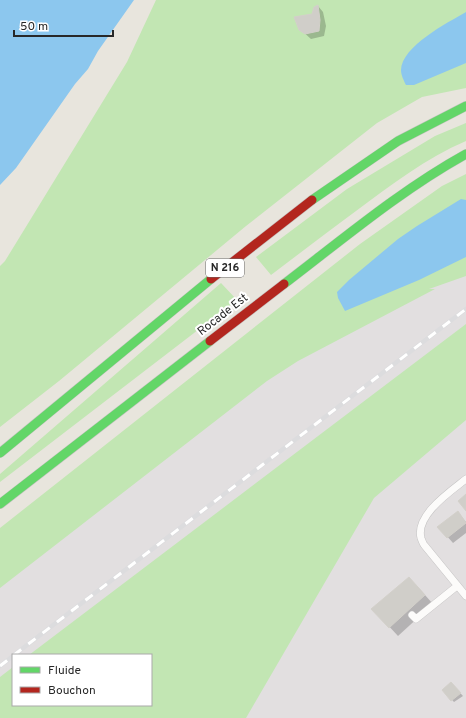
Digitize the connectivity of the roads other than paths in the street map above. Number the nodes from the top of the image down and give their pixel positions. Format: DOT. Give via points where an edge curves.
graph roads {
  1 [pos="466,106"];
  2 [pos="466,154"];
  3 [pos="0,453"];
  4 [pos="466,479"];
  5 [pos="0,504"];
  6 [pos="457,586"];
  7 [pos="466,596"];
  8 [pos="412,615"];
  1 -- 3 [label="highway, N 216" via="398,141 303,206"];
  2 -- 5 [label="highway, Rocade Est" via="395,199"];
  4 -- 6 [label="lane" via="426,515 420,537 424,546"];
  6 -- 7 [label="lane"];
  6 -- 8 [label="lane" via="416,620"];
}
